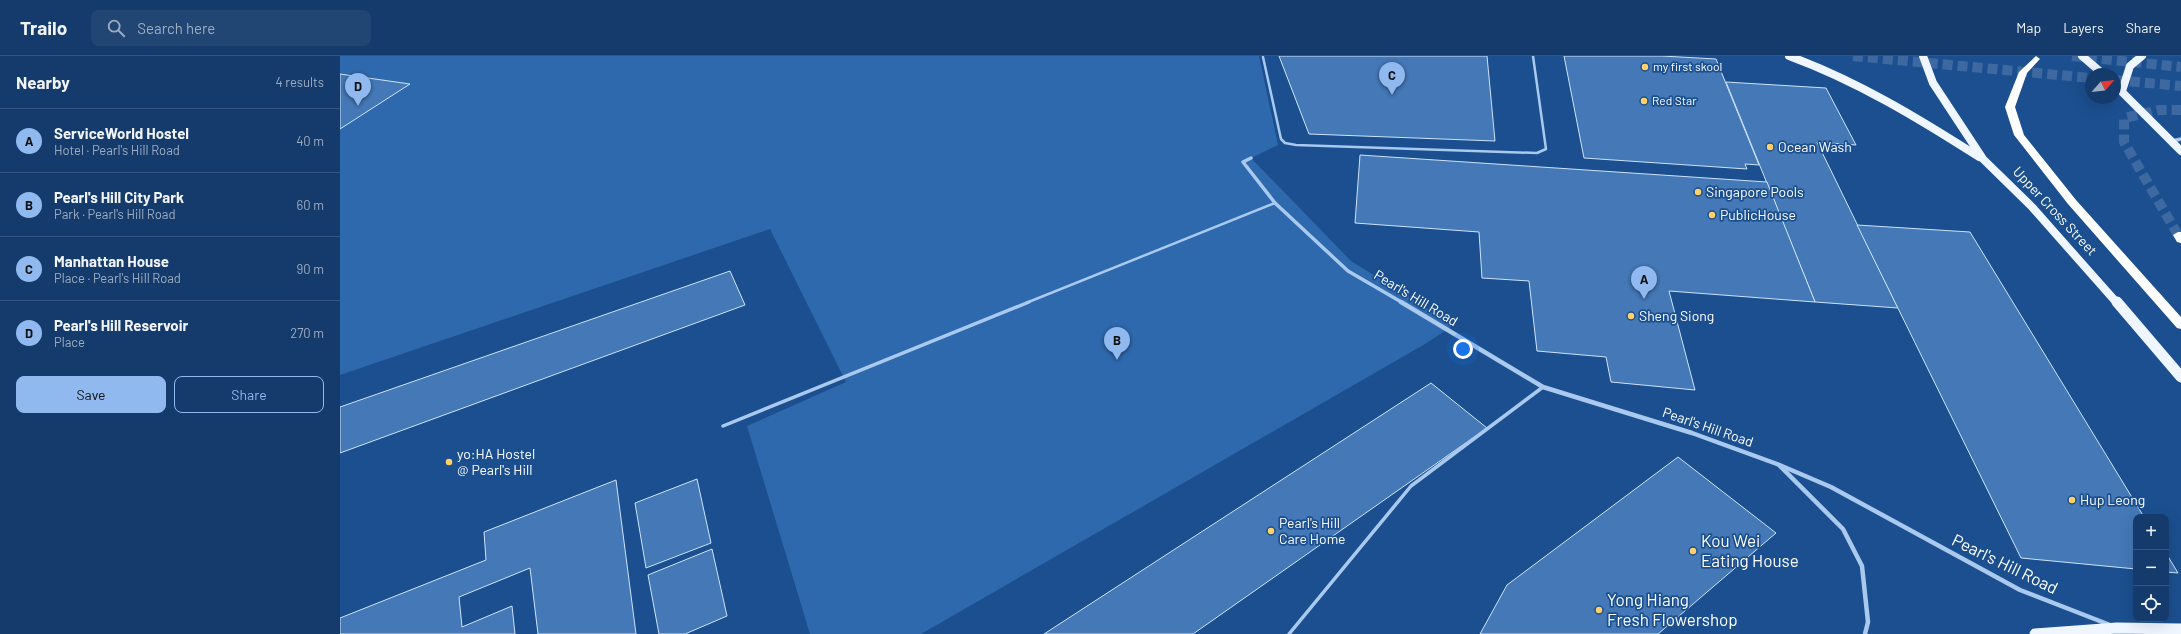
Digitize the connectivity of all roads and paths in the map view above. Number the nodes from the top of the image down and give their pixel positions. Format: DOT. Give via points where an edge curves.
graph roads {
  1 [pos="1533,56"];
  2 [pos="1789,56"];
  3 [pos="1923,56"];
  4 [pos="2082,56"];
  5 [pos="2142,56"];
  6 [pos="1263,57"];
  7 [pos="2036,59"];
  8 [pos="2096,68"];
  9 [pos="2122,91"];
  10 [pos="2181,139"];
  11 [pos="2171,141"];
  12 [pos="2181,151"];
  13 [pos="1251,158"];
  14 [pos="1983,159"];
  15 [pos="1274,203"];
  16 [pos="2181,325"];
  17 [pos="2181,377"];
  18 [pos="1543,387"];
  19 [pos="723,426"];
  20 [pos="1777,464"];
  21 [pos="2117,628"];
  22 [pos="2181,629"];
  23 [pos="1289,634"];
  24 [pos="1865,634"];
  25 [pos="2035,634"];
  1 -- 6 [label="lane" via="1546,149 1537,153 1296,146 1285,143 1281,139"];
  2 -- 14 [label="main road" via="1860,84"];
  3 -- 14 [label="main road, Upper Cross Street" via="1933,84"];
  4 -- 8 [label="main road"];
  5 -- 9 [label="main road" via="2130,66"];
  7 -- 16 [label="highway" via="2023,72 2010,108 2019,135 2072,202"];
  9 -- 11 [label="main road"];
  10 -- 11 [label="street"];
  11 -- 12 [label="main road"];
  13 -- 15 [label="street, Pearl's Hill Road" via="1243,162"];
  14 -- 17 [label="main road, Upper Cross Street" via="2032,207"];
  15 -- 18 [label="street, Pearl's Hill Road" via="1348,271"];
  15 -- 19 [label="lane"];
  18 -- 20 [label="street, Pearl's Hill Road" via="1692,433"];
  18 -- 23 [label="lane" via="1411,486"];
  20 -- 21 [label="street, Pearl's Hill Road" via="1831,487 2020,590"];
  20 -- 24 [label="street, Pearl's Hill Road" via="1843,529 1862,566 1868,622"];
  21 -- 22 [label="main road"];
  21 -- 25 [label="main road"];
}
